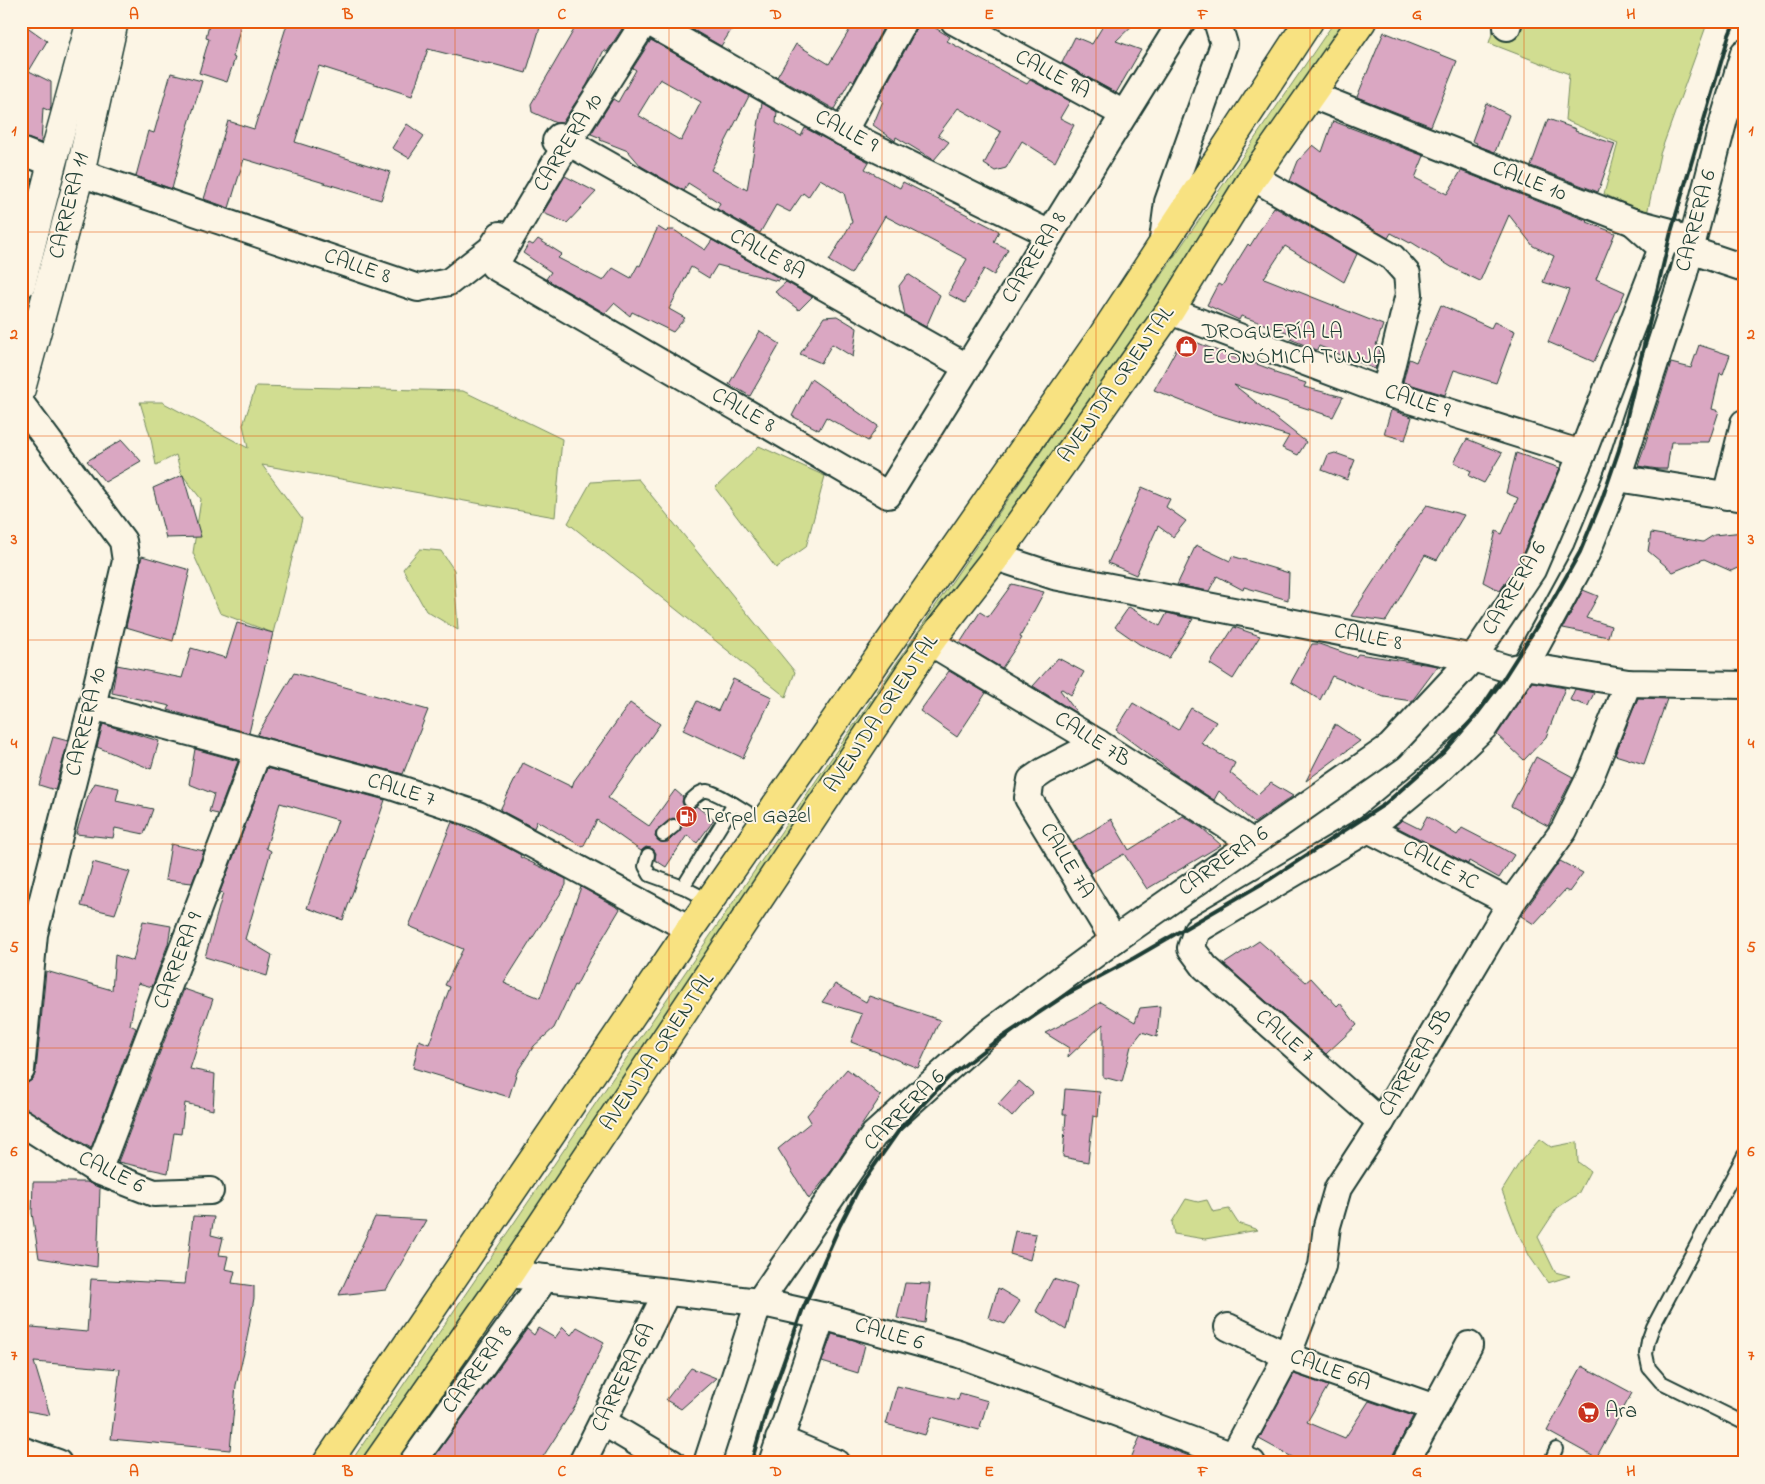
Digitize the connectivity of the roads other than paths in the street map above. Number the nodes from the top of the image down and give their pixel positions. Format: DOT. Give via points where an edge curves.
graph roads {
  1 [pos="91,21"];
  2 [pos="114,21"];
  3 [pos="646,21"];
  4 [pos="904,21"];
  5 [pos="954,21"];
  6 [pos="1182,21"];
  7 [pos="1217,21"];
  8 [pos="1309,21"];
  9 [pos="1362,21"];
  10 [pos="1744,53"];
  11 [pos="1312,95"];
  12 [pos="1124,114"];
  13 [pos="1734,121"];
  14 [pos="843,132"];
  15 [pos="568,142"];
  16 [pos="21,151"];
  17 [pos="52,163"];
  18 [pos="80,173"];
  19 [pos="1253,177"];
  20 [pos="1633,222"];
  21 [pos="1050,234"];
  22 [pos="1162,247"];
  23 [pos="1690,250"];
  24 [pos="494,266"];
  25 [pos="1744,268"];
  26 [pos="21,284"];
  27 [pos="1170,311"];
  28 [pos="967,367"];
  29 [pos="21,389"];
  30 [pos="1385,392"];
  31 [pos="21,404"];
  32 [pos="1744,423"];
  33 [pos="1582,454"];
  34 [pos="1617,478"];
  35 [pos="888,495"];
  36 [pos="1735,497"];
  37 [pos="996,557"];
  38 [pos="930,642"];
  39 [pos="1473,658"];
  40 [pos="1525,666"];
  41 [pos="1628,683"];
  42 [pos="1744,685"];
  43 [pos="92,706"];
  44 [pos="1098,743"];
  45 [pos="258,751"];
  46 [pos="690,801"];
  47 [pos="734,804"];
  48 [pos="764,823"];
  49 [pos="674,826"];
  50 [pos="1368,829"];
  51 [pos="662,835"];
  52 [pos="1252,842"];
  53 [pos="648,855"];
  54 [pos="683,887"];
  55 [pos="710,901"];
  56 [pos="1511,903"];
  57 [pos="690,929"];
  58 [pos="28,940"];
  59 [pos="1114,940"];
  60 [pos="1191,948"];
  61 [pos="21,1070"];
  62 [pos="21,1122"];
  63 [pos="1380,1122"];
  64 [pos="1744,1155"];
  65 [pos="98,1171"];
  66 [pos="210,1191"];
  67 [pos="509,1274"];
  68 [pos="545,1278"];
  69 [pos="667,1292"];
  70 [pos="759,1302"];
  71 [pos="822,1316"];
  72 [pos="1228,1327"];
  73 [pos="1469,1345"];
  74 [pos="1288,1356"];
  75 [pos="1435,1408"];
  76 [pos="603,1422"];
  77 [pos="1744,1423"];
  78 [pos="1556,1449"];
  79 [pos="21,1450"];
  80 [pos="776,1451"];
  81 [pos="1243,1459"];
  82 [pos="416,1461"];
  83 [pos="58,1463"];
  84 [pos="327,1463"];
  85 [pos="376,1463"];
  86 [pos="582,1463"];
  87 [pos="672,1463"];
  88 [pos="707,1463"];
  89 [pos="836,1463"];
  90 [pos="1405,1463"];
  91 [pos="1550,1463"];
  1 -- 17 [label="main road, CARRERA 11"];
  2 -- 18 [label="main road, CARRERA 11"];
  3 -- 14 [label="street, CALLE 9"];
  3 -- 15 [label="street, CARRERA 10"];
  4 -- 14 [label="street"];
  5 -- 12 [label="street, CALLE 9A"];
  6 -- 12 [label="street, CARRERA 8"];
  7 -- 22 [label="street" via="1224,44 1168,202"];
  8 -- 22 [label="main road, AVENIDA ORIENTAL"];
  9 -- 11 [label="main road, AVENIDA ORIENTAL"];
  10 -- 13 [label="street, CARRERA 6"];
  11 -- 19 [label="main road, AVENIDA ORIENTAL"];
  11 -- 20 [label="street, CALLE 10"];
  12 -- 21 [label="street, CARRERA 8"];
  13 -- 23 [label="street, CARRERA 6"];
  14 -- 21 [label="street, CALLE 9"];
  15 -- 18 [label="street, CALLE 8" via="559,137 491,249 449,282 418,288"];
  15 -- 24 [label="street, CARRERA 10"];
  15 -- 28 [label="street, CALLE 8A"];
  16 -- 17 [label="street"];
  17 -- 26 [label="main road, CARRERA 11"];
  18 -- 29 [label="main road, CARRERA 11"];
  19 -- 27 [label="main road, AVENIDA ORIENTAL"];
  19 -- 30 [label="street" via="1392,257 1407,274 1409,294"];
  20 -- 23 [label="street, CALLE 10" via="1671,232"];
  20 -- 33 [label="street, CARRERA 6" via="1662,248"];
  21 -- 28 [label="street, CARRERA 8"];
  22 -- 48 [label="main road, AVENIDA ORIENTAL"];
  23 -- 25 [label="street, CALLE 10"];
  23 -- 34 [label="street, CARRERA 6"];
  24 -- 35 [label="street, CALLE 8"];
  27 -- 30 [label="street, CALLE 9"];
  27 -- 37 [label="main road, AVENIDA ORIENTAL"];
  28 -- 35 [label="street, CARRERA 8"];
  30 -- 33 [label="street, CALLE 9"];
  31 -- 43 [label="street, CARRERA 10" via="123,541 126,561"];
  32 -- 36 [label="street"];
  33 -- 39 [label="street, CARRERA 6" via="1532,570"];
  34 -- 36 [label="street"];
  34 -- 40 [label="street, CARRERA 6" via="1586,554"];
  37 -- 38 [label="main road, AVENIDA ORIENTAL"];
  37 -- 39 [label="street, CALLE 8" via="1054,576"];
  38 -- 44 [label="street, CALLE 7B"];
  38 -- 67 [label="main road, AVENIDA ORIENTAL"];
  39 -- 40 [label="street, CALLE 8" via="1509,668"];
  39 -- 52 [label="street, CARRERA 6" via="1390,747"];
  40 -- 41 [label="street, CALLE 8"];
  40 -- 50 [label="street, CARRERA 6" via="1485,726 1438,771"];
  41 -- 42 [label="street, CALLE 8"];
  41 -- 56 [label="street, CARRERA 5B" via="1591,775 1564,830"];
  43 -- 45 [label="street, CALLE 7"];
  43 -- 58 [label="street, CARRERA 10"];
  44 -- 52 [label="street, CALLE 7B"];
  44 -- 59 [label="street, CALLE 7A" via="1031,780 1028,798"];
  45 -- 57 [label="street, CALLE 7" via="390,786 478,815"];
  45 -- 65 [label="street, CARRERA 9"];
  46 -- 47 [label="lane" via="708,791"];
  47 -- 48 [label="lane"];
  47 -- 54 [label="lane"];
  48 -- 55 [label="main road, AVENIDA ORIENTAL"];
  49 -- 51 [label="lane"];
  50 -- 56 [label="street, CALLE 7C"];
  50 -- 60 [label="street, CARRERA 6" via="1197,930"];
  52 -- 59 [label="street, CARRERA 6"];
  53 -- 54 [label="lane" via="646,866 650,875"];
  54 -- 55 [label="lane"];
  55 -- 57 [label="main road, AVENIDA ORIENTAL"];
  56 -- 63 [label="street, CARRERA 5B"];
  57 -- 84 [label="main road, AVENIDA ORIENTAL"];
  58 -- 61 [label="street, CARRERA 10"];
  59 -- 70 [label="street, CARRERA 6" via="982,1037 874,1135"];
  60 -- 63 [label="street, CALLE 7" via="1205,967"];
  62 -- 65 [label="street, CALLE 6"];
  63 -- 74 [label="street, CARRERA 5B" via="1338,1188 1327,1226 1322,1266"];
  64 -- 77 [label="lane" via="1653,1327 1646,1354 1649,1368 1661,1382"];
  65 -- 66 [label="street, CALLE 6" via="154,1193"];
  67 -- 68 [label="street, CALLE 6"];
  67 -- 85 [label="main road, AVENIDA ORIENTAL"];
  68 -- 69 [label="street, CALLE 6"];
  68 -- 82 [label="street, CARRERA 8"];
  69 -- 70 [label="street, CALLE 6"];
  69 -- 76 [label="street, CARRERA 6A"];
  70 -- 71 [label="street, CALLE 6"];
  70 -- 88 [label="street, CARRERA 6"];
  71 -- 80 [label="street"];
  71 -- 81 [label="street, CALLE 6" via="959,1354"];
  72 -- 74 [label="street, CALLE 6A"];
  73 -- 75 [label="street"];
  74 -- 75 [label="street, CALLE 6A"];
  74 -- 81 [label="street, CARRERA 5B"];
  75 -- 90 [label="street"];
  76 -- 86 [label="street, CARRERA 6A"];
  76 -- 87 [label="street"];
  78 -- 91 [label="lane"];
  79 -- 83 [label="street"];
  80 -- 89 [label="street"];
}
